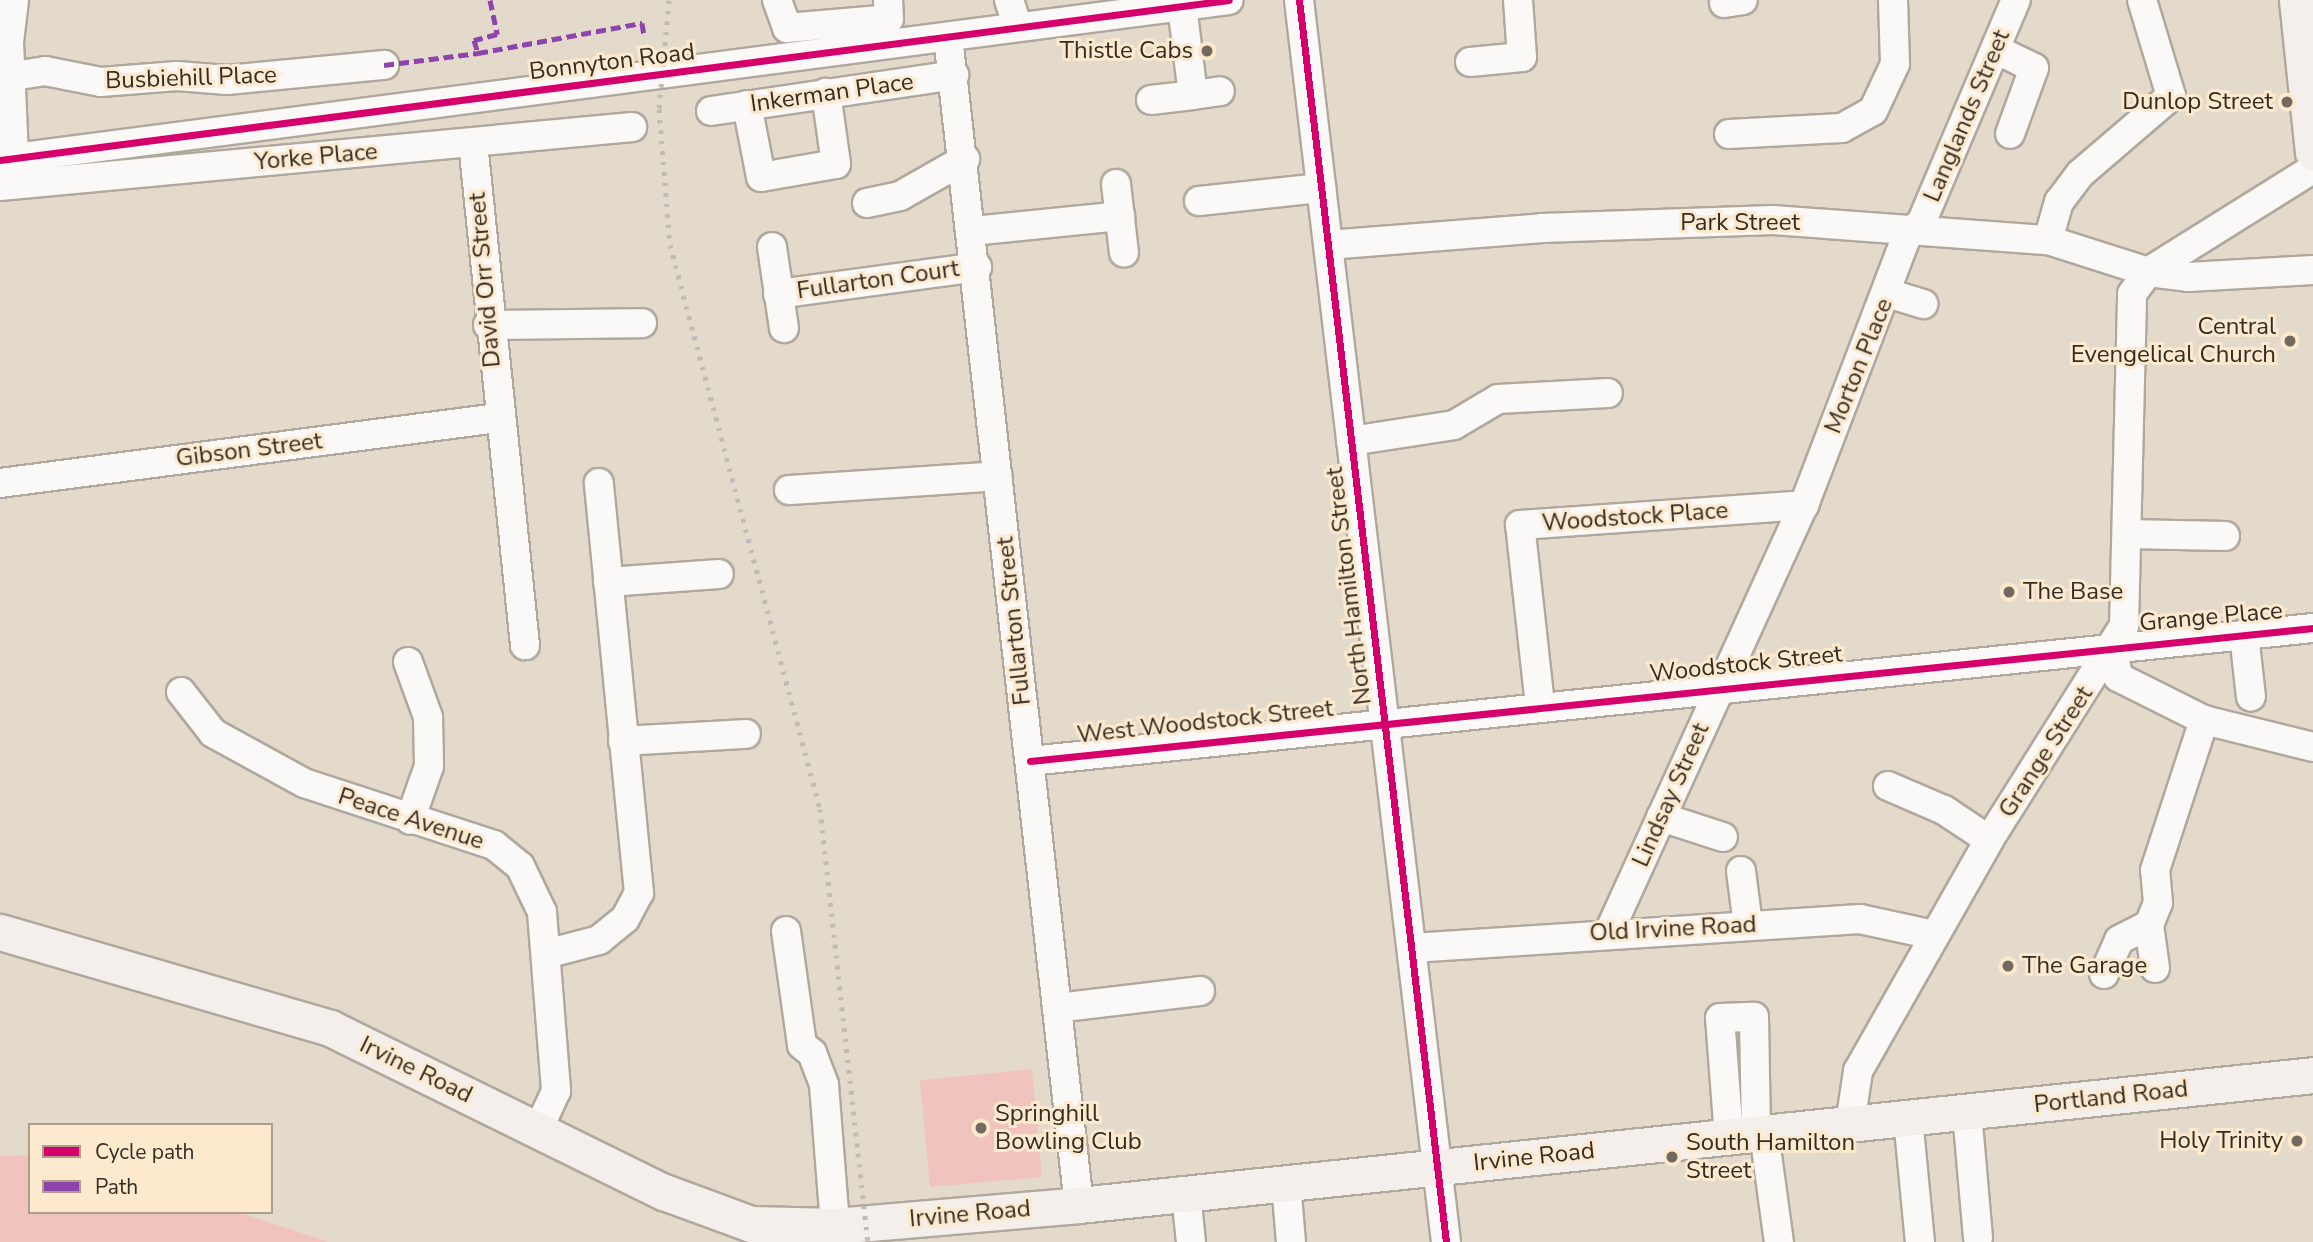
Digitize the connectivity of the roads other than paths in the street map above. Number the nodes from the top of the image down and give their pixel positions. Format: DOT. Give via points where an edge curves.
graph roads {
  1 [pos="14,0"];
  2 [pos="777,0"];
  3 [pos="888,0"];
  4 [pos="1229,0"];
  5 [pos="1299,0"];
  6 [pos="1518,0"];
  7 [pos="1893,0"];
  8 [pos="2016,0"];
  9 [pos="2142,0"];
  10 [pos="2297,0"];
  11 [pos="1182,6"];
  12 [pos="1013,13"];
  13 [pos="948,37"];
  14 [pos="1997,50"];
  15 [pos="1470,62"];
  16 [pos="384,65"];
  17 [pos="954,75"];
  18 [pos="5,77"];
  19 [pos="826,93"];
  20 [pos="1152,100"];
  21 [pos="747,105"];
  22 [pos="711,111"];
  23 [pos="632,127"];
  24 [pos="1729,134"];
  25 [pos="2010,134"];
  26 [pos="473,143"];
  27 [pos="2313,151"];
  28 [pos="7,158"];
  29 [pos="965,159"];
  30 [pos="1116,184"];
  31 [pos="0,186"];
  32 [pos="1321,188"];
  33 [pos="1199,201"];
  34 [pos="867,203"];
  35 [pos="1120,216"];
  36 [pos="1915,229"];
  37 [pos="972,231"];
  38 [pos="2048,240"];
  39 [pos="1328,246"];
  40 [pos="772,247"];
  41 [pos="1124,253"];
  42 [pos="977,267"];
  43 [pos="2313,270"];
  44 [pos="2148,272"];
  45 [pos="1887,293"];
  46 [pos="778,294"];
  47 [pos="1923,304"];
  48 [pos="642,323"];
  49 [pos="488,325"];
  50 [pos="784,328"];
  51 [pos="1608,393"];
  52 [pos="498,418"];
  53 [pos="1351,441"];
  54 [pos="998,476"];
  55 [pos="0,483"];
  56 [pos="599,483"];
  57 [pos="789,490"];
  58 [pos="1804,505"];
  59 [pos="2128,534"];
  60 [pos="2225,536"];
  61 [pos="719,574"];
  62 [pos="608,582"];
  63 [pos="2313,628"];
  64 [pos="2244,634"];
  65 [pos="525,645"];
  66 [pos="2112,645"];
  67 [pos="408,662"];
  68 [pos="1721,686"];
  69 [pos="181,692"];
  70 [pos="2251,697"];
  71 [pos="1540,705"];
  72 [pos="2204,720"];
  73 [pos="1385,721"];
  74 [pos="746,734"];
  75 [pos="623,741"];
  76 [pos="2313,747"];
  77 [pos="1030,761"];
  78 [pos="1888,786"];
  79 [pos="1661,817"];
  80 [pos="410,820"];
  81 [pos="1723,837"];
  82 [pos="1989,840"];
  83 [pos="1741,871"];
  84 [pos="1748,925"];
  85 [pos="2149,925"];
  86 [pos="0,931"];
  87 [pos="786,931"];
  88 [pos="1609,932"];
  89 [pos="1934,934"];
  90 [pos="1412,948"];
  91 [pos="546,954"];
  92 [pos="2155,968"];
  93 [pos="2104,974"];
  94 [pos="1200,991"];
  95 [pos="1057,1008"];
  96 [pos="2313,1075"];
  97 [pos="1967,1112"];
  98 [pos="1908,1118"];
  99 [pos="1850,1124"];
  100 [pos="538,1130"];
  101 [pos="1750,1135"];
  102 [pos="1438,1167"];
  103 [pos="1286,1184"];
  104 [pos="1186,1194"];
  105 [pos="1079,1205"];
  106 [pos="835,1226"];
  107 [pos="747,1233"];
  108 [pos="1979,1238"];
  109 [pos="1191,1242"];
  110 [pos="1292,1242"];
  111 [pos="1447,1242"];
  112 [pos="1779,1242"];
  113 [pos="1920,1242"];
  1 -- 18 [label="street"];
  2 -- 3 [label="street" via="787,28 889,19"];
  4 -- 11 [label="street, Bonnyton Road"];
  5 -- 32 [label="street, North Hamilton Street"];
  6 -- 15 [label="street" via="1522,57"];
  7 -- 24 [label="street" via="1895,64 1873,111 1842,128"];
  8 -- 14 [label="street, Langlands Street"];
  9 -- 38 [label="street" via="2171,96 2080,174 2059,202"];
  10 -- 27 [label="main road"];
  11 -- 12 [label="street, Bonnyton Road"];
  11 -- 20 [label="street" via="1206,93"];
  12 -- 13 [label="street, Bonnyton Road"];
  13 -- 17 [label="street, Fullarton Street"];
  13 -- 28 [label="street, Bonnyton Road"];
  14 -- 25 [label="street" via="2034,68"];
  14 -- 36 [label="street, Langlands Street"];
  16 -- 18 [label="street, Busbiehill Place" via="227,80 177,76 102,82 45,71"];
  17 -- 19 [label="street, Inkerman Place"];
  17 -- 29 [label="street, Fullarton Street"];
  18 -- 28 [label="street"];
  19 -- 21 [label="street, Inkerman Place"];
  19 -- 21 [label="street" via="836,164 761,177"];
  21 -- 22 [label="street, Inkerman Place"];
  23 -- 26 [label="street, Yorke Place"];
  26 -- 31 [label="street, Yorke Place"];
  26 -- 49 [label="street, David Orr Street"];
  27 -- 44 [label="street"];
  29 -- 34 [label="street" via="900,196"];
  29 -- 37 [label="street, Fullarton Street"];
  30 -- 35 [label="street"];
  32 -- 33 [label="street"];
  32 -- 39 [label="street, North Hamilton Street"];
  35 -- 37 [label="street"];
  35 -- 41 [label="street"];
  36 -- 38 [label="street, Park Street"];
  36 -- 39 [label="street, Park Street" via="1773,220 1542,228"];
  36 -- 45 [label="street, Morton Place"];
  37 -- 42 [label="street, Fullarton Street"];
  38 -- 44 [label="street, Park Street"];
  39 -- 53 [label="street, North Hamilton Street"];
  40 -- 46 [label="street, Fullarton Court"];
  42 -- 46 [label="street, Fullarton Court"];
  42 -- 54 [label="street, Fullarton Street"];
  43 -- 44 [label="street, Park Street" via="2188,277"];
  44 -- 59 [label="street, Grange Street" via="2132,294"];
  45 -- 47 [label="street"];
  45 -- 58 [label="street, Morton Place"];
  46 -- 50 [label="street, Fullarton Court"];
  48 -- 49 [label="street"];
  49 -- 52 [label="street, David Orr Street"];
  51 -- 53 [label="street" via="1498,399 1454,425"];
  52 -- 55 [label="street, Gibson Street"];
  52 -- 65 [label="street, David Orr Street"];
  53 -- 73 [label="street, North Hamilton Street"];
  54 -- 57 [label="street"];
  54 -- 77 [label="street, Fullarton Street"];
  56 -- 62 [label="street"];
  58 -- 68 [label="street, Lindsay Street"];
  58 -- 71 [label="street, Woodstock Place" via="1520,525"];
  59 -- 60 [label="street"];
  59 -- 66 [label="street, Grange Street" via="2124,626"];
  61 -- 62 [label="street"];
  62 -- 75 [label="street"];
  63 -- 64 [label="street, Grange Place"];
  64 -- 66 [label="street, Grange Place"];
  64 -- 70 [label="street"];
  66 -- 68 [label="street, Woodstock Street"];
  66 -- 72 [label="street" via="2118,677"];
  66 -- 82 [label="street, Grange Street"];
  67 -- 80 [label="street" via="428,717 429,766"];
  68 -- 71 [label="street, Woodstock Street"];
  68 -- 79 [label="street, Lindsay Street"];
  69 -- 80 [label="street, Peace Avenue" via="213,733 304,783"];
  71 -- 73 [label="street, Woodstock Street"];
  72 -- 76 [label="street"];
  72 -- 85 [label="street" via="2155,870 2158,904"];
  73 -- 77 [label="street, West Woodstock Street"];
  73 -- 90 [label="street, North Hamilton Street"];
  74 -- 75 [label="street"];
  75 -- 91 [label="street" via="639,893 625,919 599,940"];
  77 -- 95 [label="street, Fullarton Street"];
  78 -- 82 [label="street" via="1944,810"];
  79 -- 81 [label="street"];
  79 -- 88 [label="street, Lindsay Street"];
  80 -- 91 [label="street, Peace Avenue" via="494,845 520,866 539,900"];
  82 -- 89 [label="street, Grange Street"];
  83 -- 84 [label="street"];
  84 -- 88 [label="street, Old Irvine Road"];
  84 -- 89 [label="street, Old Irvine Road" via="1860,919"];
  85 -- 92 [label="street"];
  85 -- 93 [label="street" via="2119,940"];
  86 -- 100 [label="main road, Irvine Road" via="330,1028"];
  87 -- 106 [label="street" via="802,1045 812,1053 824,1085"];
  88 -- 90 [label="street, Old Irvine Road"];
  89 -- 99 [label="street, Grange Street" via="1858,1071"];
  90 -- 102 [label="street, North Hamilton Street"];
  91 -- 100 [label="street, Peace Avenue" via="556,1091"];
  94 -- 95 [label="street"];
  95 -- 105 [label="street, Fullarton Street"];
  96 -- 97 [label="main road, Portland Road"];
  97 -- 98 [label="main road, Portland Road"];
  97 -- 108 [label="street"];
  98 -- 99 [label="main road, Irvine Road"];
  98 -- 113 [label="street"];
  99 -- 101 [label="main road, Irvine Road"];
  100 -- 107 [label="main road, Irvine Road"];
  101 -- 102 [label="main road, Irvine Road"];
  101 -- 112 [label="street"];
  102 -- 103 [label="main road, Irvine Road"];
  102 -- 111 [label="street"];
  103 -- 104 [label="main road, Irvine Road"];
  103 -- 110 [label="street"];
  104 -- 105 [label="main road, Irvine Road"];
  104 -- 109 [label="street"];
  105 -- 106 [label="main road, Irvine Road"];
  106 -- 107 [label="main road, Irvine Road"];
}
